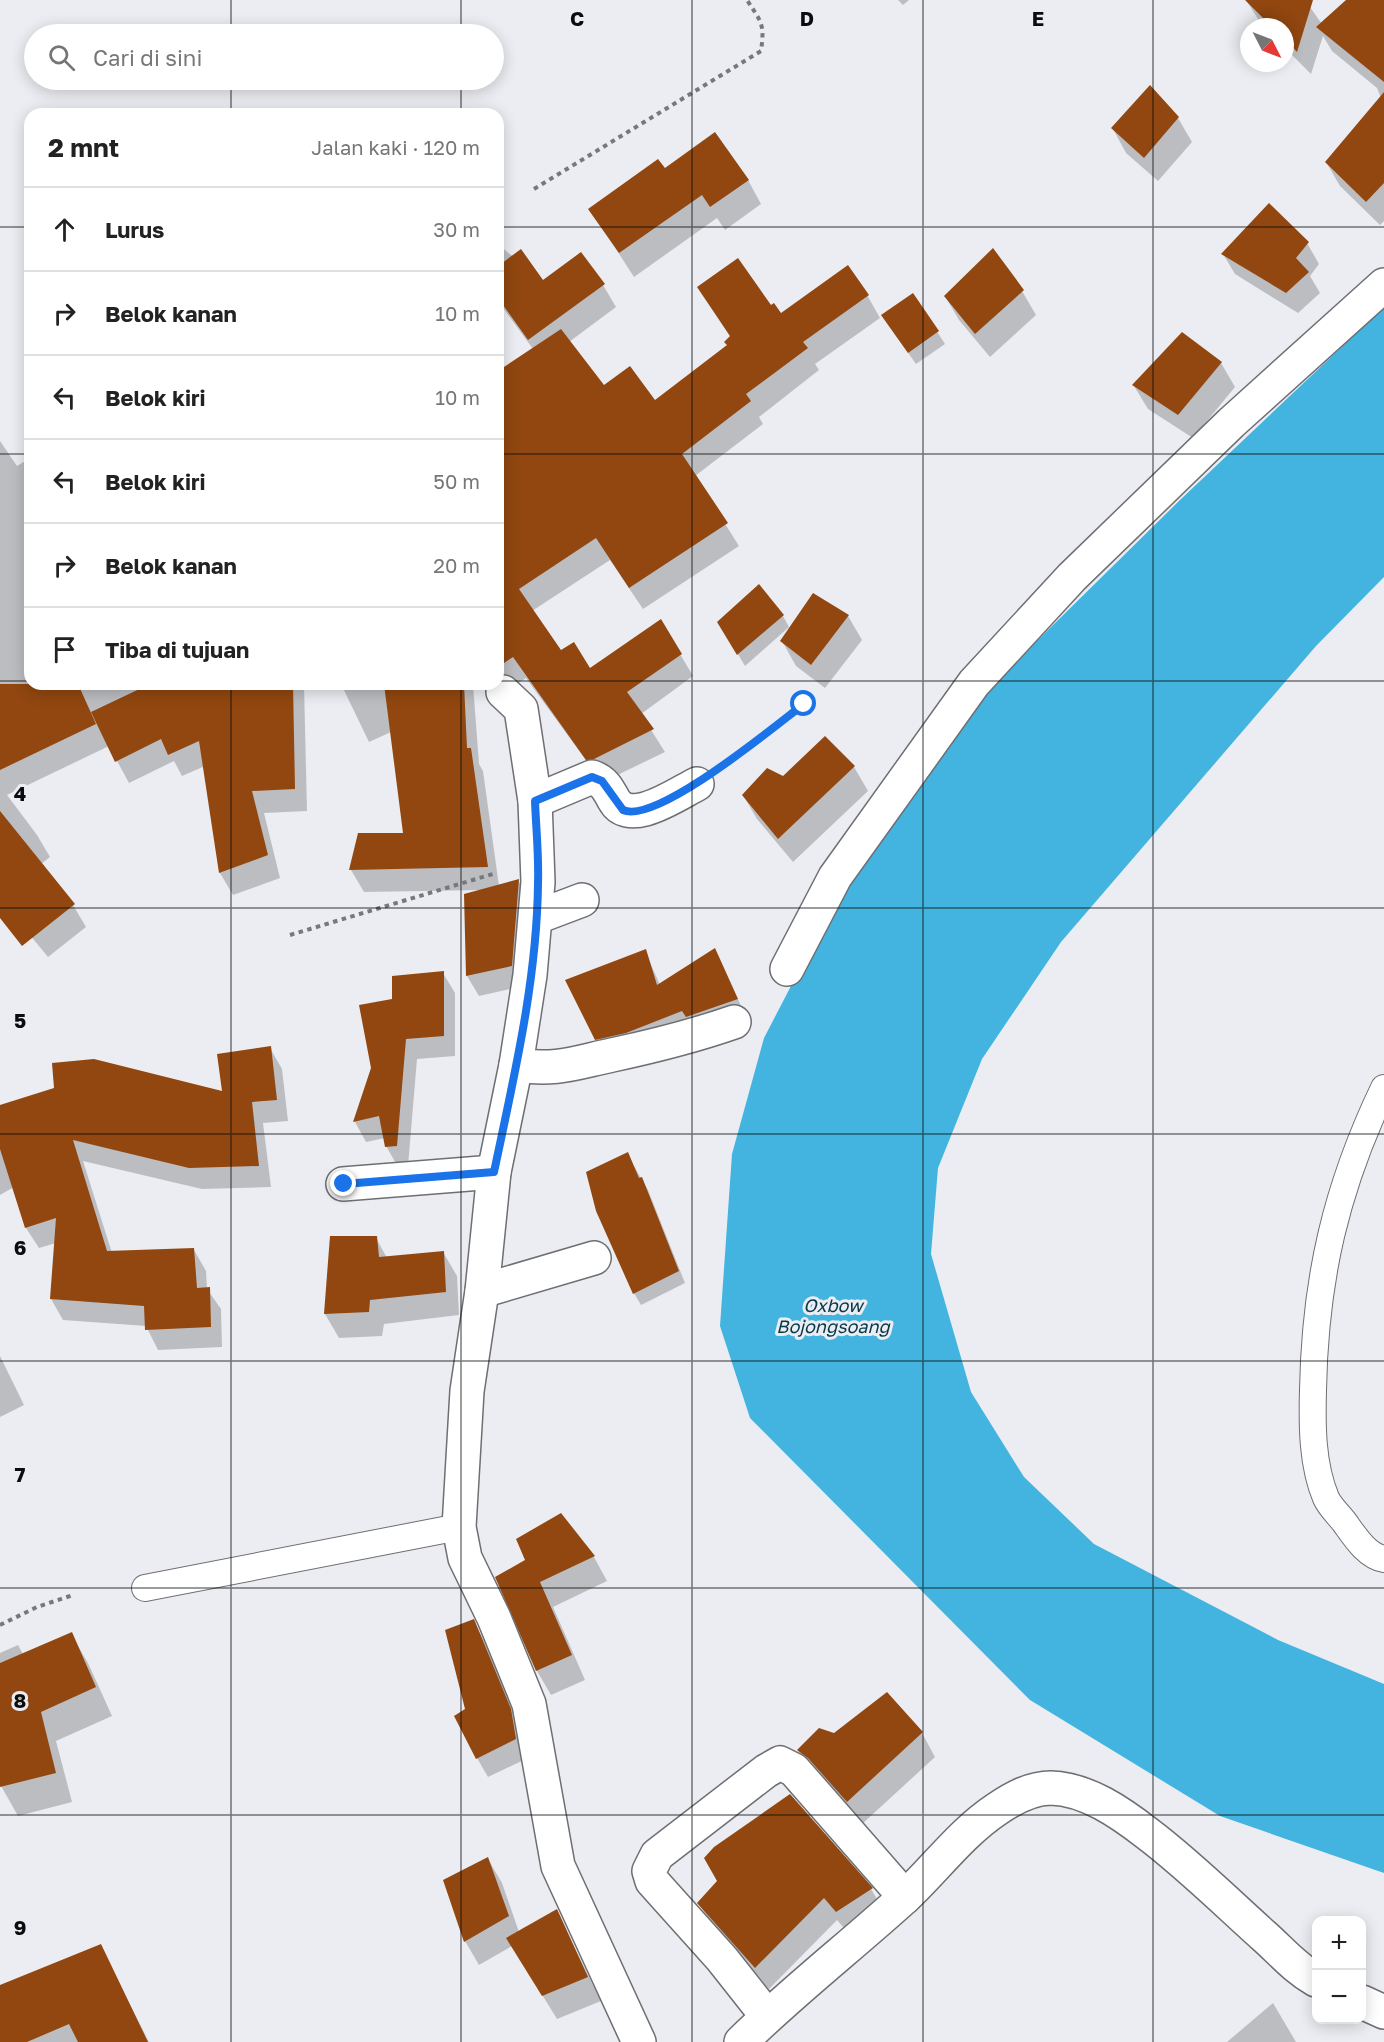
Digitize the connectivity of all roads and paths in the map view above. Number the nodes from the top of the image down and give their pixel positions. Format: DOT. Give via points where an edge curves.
graph roads {
  1 [pos="747,0"];
  2 [pos="534,189"];
  3 [pos="1384,285"];
  4 [pos="503,692"];
  5 [pos="804,704"];
  6 [pos="697,784"];
  7 [pos="535,801"];
  8 [pos="537,861"];
  9 [pos="582,900"];
  10 [pos="537,917"];
  11 [pos="290,934"];
  12 [pos="787,969"];
  13 [pos="734,1022"];
  14 [pos="516,1065"];
  15 [pos="1384,1088"];
  16 [pos="494,1172"];
  17 [pos="344,1184"];
  18 [pos="594,1258"];
  19 [pos="482,1291"];
  20 [pos="459,1527"];
  21 [pos="1384,1560"];
  22 [pos="145,1588"];
  23 [pos="73,1595"];
  24 [pos="0,1625"];
  25 [pos="905,1897"];
  26 [pos="1312,1977"];
  27 [pos="1366,2004"];
  28 [pos="1384,2012"];
  29 [pos="767,2016"];
  30 [pos="639,2042"];
  31 [pos="741,2042"];
  1 -- 2 [label="path" via="761,18 761,51"];
  3 -- 12 [label="street" via="1231,423 1072,577 974,683 835,877"];
  4 -- 7 [label="street" via="521,709"];
  5 -- 6 [label="path"];
  6 -- 7 [label="street" via="632,812 619,808 602,781 592,777"];
  7 -- 8 [label="street"];
  8 -- 10 [label="street"];
  8 -- 11 [label="path"];
  9 -- 10 [label="street"];
  10 -- 14 [label="street"];
  13 -- 14 [label="street" via="682,1040 576,1066 545,1069"];
  14 -- 16 [label="street"];
  15 -- 21 [label="lane" via="1357,1145 1331,1228 1314,1341 1312,1421 1326,1499 1358,1541"];
  16 -- 17 [label="street"];
  16 -- 19 [label="street"];
  18 -- 19 [label="street"];
  19 -- 20 [label="street" via="467,1392"];
  20 -- 22 [label="lane"];
  20 -- 30 [label="street" via="465,1558 529,1704 558,1866"];
  23 -- 24 [label="path"];
  25 -- 26 [label="street" via="962,1836 995,1810 1024,1793 1050,1788 1076,1792 1111,1807 1150,1835 1292,1964"];
  25 -- 29 [label="street"];
  25 -- 29 [label="street" via="794,1770 780,1763 657,1855 649,1871 652,1881"];
  27 -- 28 [label="street"];
  29 -- 31 [label="street"];
}
